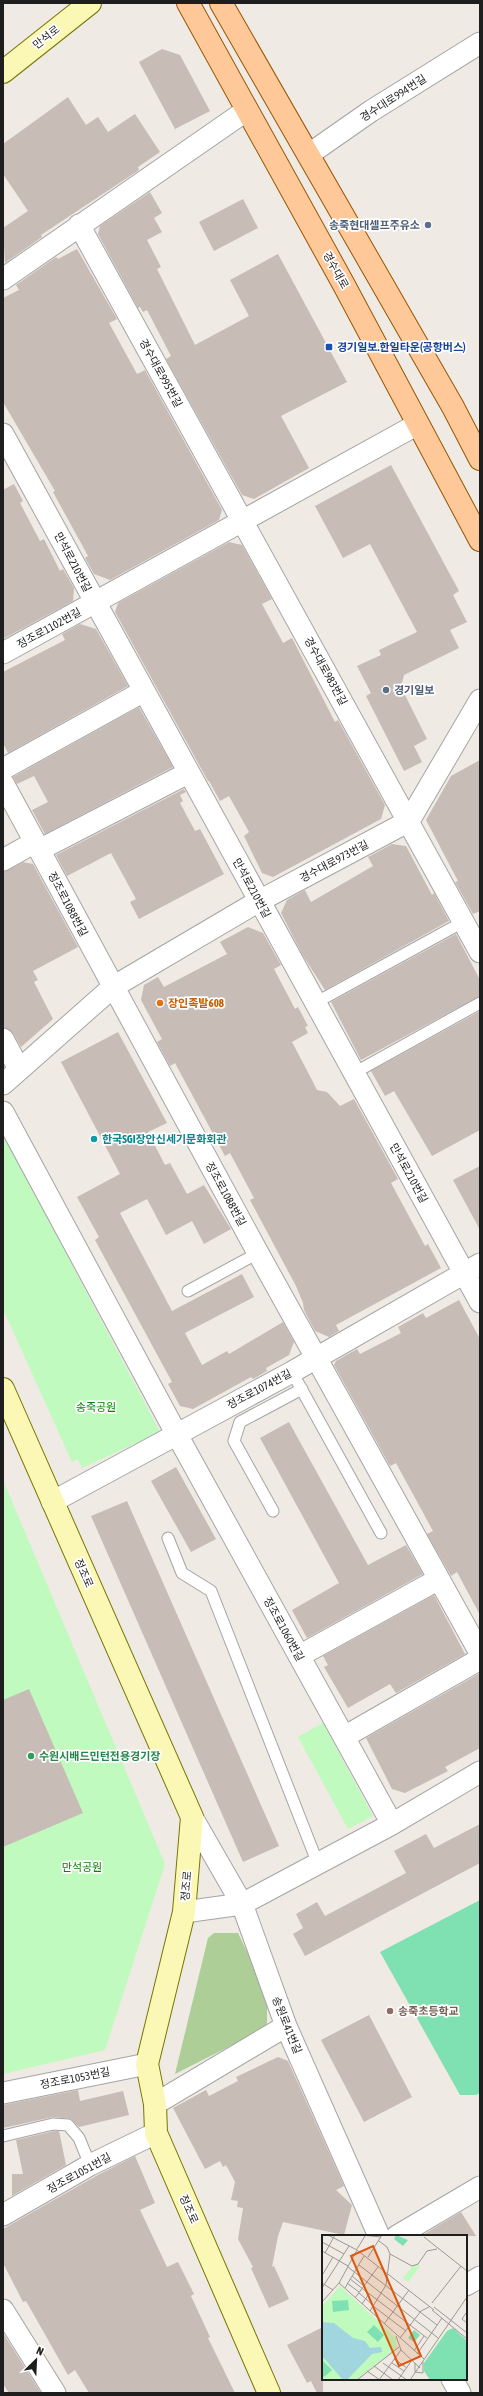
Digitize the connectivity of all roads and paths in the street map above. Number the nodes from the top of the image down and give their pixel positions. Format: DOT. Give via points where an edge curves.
graph roads {
  1 [pos="90,3"];
  2 [pos="188,3"];
  3 [pos="221,3"];
  4 [pos="239,32"];
  5 [pos="480,43"];
  6 [pos="211,46"];
  7 [pos="3,72"];
  8 [pos="247,110"];
  9 [pos="308,155"];
  10 [pos="79,225"];
  11 [pos="3,279"];
  12 [pos="418,424"];
  13 [pos="3,434"];
  14 [pos="480,459"];
  15 [pos="243,522"];
  16 [pos="480,540"];
  17 [pos="94,602"];
  18 [pos="4,651"];
  19 [pos="144,690"];
  20 [pos="480,700"];
  21 [pos="3,768"];
  22 [pos="188,773"];
  23 [pos="3,783"];
  24 [pos="409,821"];
  25 [pos="37,846"];
  26 [pos="3,860"];
  27 [pos="259,901"];
  28 [pos="464,922"];
  29 [pos="480,952"];
  30 [pos="113,987"];
  31 [pos="315,1003"];
  32 [pos="480,1003"];
  33 [pos="3,1039"];
  34 [pos="19,1069"];
  35 [pos="354,1073"];
  36 [pos="3,1084"];
  37 [pos="3,1112"];
  38 [pos="258,1253"];
  39 [pos="472,1269"];
  40 [pos="188,1291"];
  41 [pos="480,1302"];
  42 [pos="316,1358"];
  43 [pos="297,1380"];
  44 [pos="3,1390"];
  45 [pos="176,1433"];
  46 [pos="52,1502"];
  47 [pos="273,1511"];
  48 [pos="381,1533"];
  49 [pos="168,1538"];
  50 [pos="439,1579"];
  51 [pos="480,1653"];
  52 [pos="299,1656"];
  53 [pos="480,1659"];
  54 [pos="344,1737"];
  55 [pos="480,1772"];
  56 [pos="192,1817"];
  57 [pos="392,1824"];
  58 [pos="318,1864"];
  59 [pos="242,1904"];
  60 [pos="184,1912"];
  61 [pos="286,2026"];
  62 [pos="147,2064"];
  63 [pos="3,2093"];
  64 [pos="155,2104"];
  65 [pos="156,2133"];
  66 [pos="3,2136"];
  67 [pos="90,2165"];
  68 [pos="480,2187"];
  69 [pos="3,2215"];
  70 [pos="379,2235"];
  71 [pos="399,2235"];
  72 [pos="480,2277"];
  73 [pos="467,2284"];
  74 [pos="3,2310"];
  75 [pos="453,2380"];
  76 [pos="55,2393"];
  77 [pos="269,2393"];
  78 [pos="460,2393"];
  1 -- 7 [label="street, 만석로"];
  2 -- 6 [label="main road, 경수대로"];
  3 -- 4 [label="main road"];
  4 -- 6 [label="main road"];
  4 -- 9 [label="main road"];
  5 -- 9 [label="street, 경수대로994번길" via="371,111"];
  6 -- 8 [label="main road, 경수대로"];
  8 -- 10 [label="street"];
  8 -- 12 [label="main road, 경수대로"];
  9 -- 14 [label="main road" via="453,407"];
  10 -- 11 [label="street"];
  10 -- 15 [label="street, 경수대로995번길"];
  12 -- 15 [label="street"];
  12 -- 16 [label="main road, 경수대로"];
  13 -- 17 [label="street, 만석로210번길"];
  15 -- 17 [label="street"];
  15 -- 24 [label="street, 경수대로983번길"];
  17 -- 18 [label="street, 정조로1102번길"];
  17 -- 19 [label="street, 만석로210번길"];
  19 -- 21 [label="street"];
  19 -- 22 [label="street, 만석로210번길"];
  20 -- 24 [label="street"];
  22 -- 25 [label="street"];
  22 -- 27 [label="street, 만석로210번길"];
  23 -- 25 [label="street"];
  24 -- 27 [label="street, 경수대로973번길"];
  24 -- 28 [label="street"];
  25 -- 26 [label="street"];
  25 -- 30 [label="street, 정조로1088번길"];
  27 -- 30 [label="street"];
  27 -- 31 [label="street, 만석로210번길"];
  28 -- 29 [label="street"];
  28 -- 31 [label="lane"];
  30 -- 34 [label="street"];
  30 -- 38 [label="street, 정조로1088번길"];
  31 -- 35 [label="street, 만석로210번길"];
  32 -- 35 [label="lane"];
  33 -- 34 [label="street"];
  34 -- 36 [label="street"];
  35 -- 39 [label="street, 만석로210번길"];
  37 -- 45 [label="street"];
  38 -- 40 [label="lane"];
  38 -- 42 [label="street, 정조로1088번길"];
  39 -- 41 [label="street, 만석로210번길"];
  39 -- 42 [label="street, 정조로1074번길"];
  42 -- 43 [label="street, 정조로1074번길"];
  42 -- 50 [label="street"];
  43 -- 45 [label="street, 정조로1074번길"];
  43 -- 47 [label="lane" via="240,1422 234,1441"];
  43 -- 48 [label="lane"];
  44 -- 46 [label="street, 정조로"];
  45 -- 46 [label="street, 정조로1074번길"];
  45 -- 52 [label="street, 정조로1060번길"];
  46 -- 56 [label="street, 정조로"];
  49 -- 58 [label="lane" via="182,1573 211,1591"];
  50 -- 51 [label="street"];
  50 -- 52 [label="street"];
  52 -- 54 [label="street, 정조로1060번길"];
  53 -- 54 [label="street"];
  54 -- 57 [label="street, 정조로1060번길"];
  55 -- 57 [label="street"];
  56 -- 59 [label="street, 송원로41번길"];
  56 -- 60 [label="street, 정조로"];
  57 -- 58 [label="street"];
  58 -- 59 [label="street"];
  59 -- 60 [label="street"];
  59 -- 61 [label="street, 송원로41번길"];
  60 -- 62 [label="street, 정조로"];
  61 -- 64 [label="street"];
  61 -- 70 [label="street, 송원로41번길"];
  62 -- 63 [label="street, 정조로1053번길"];
  62 -- 64 [label="street, 정조로"];
  64 -- 65 [label="street, 정조로"];
  65 -- 67 [label="street, 정조로1051번길"];
  65 -- 77 [label="street, 정조로"];
  66 -- 67 [label="lane" via="53,2124 68,2125 79,2138"];
  67 -- 69 [label="street, 정조로1051번길"];
  68 -- 71 [label="street"];
  72 -- 73 [label="street"];
  74 -- 76 [label="street"];
  75 -- 78 [label="street"];
}
